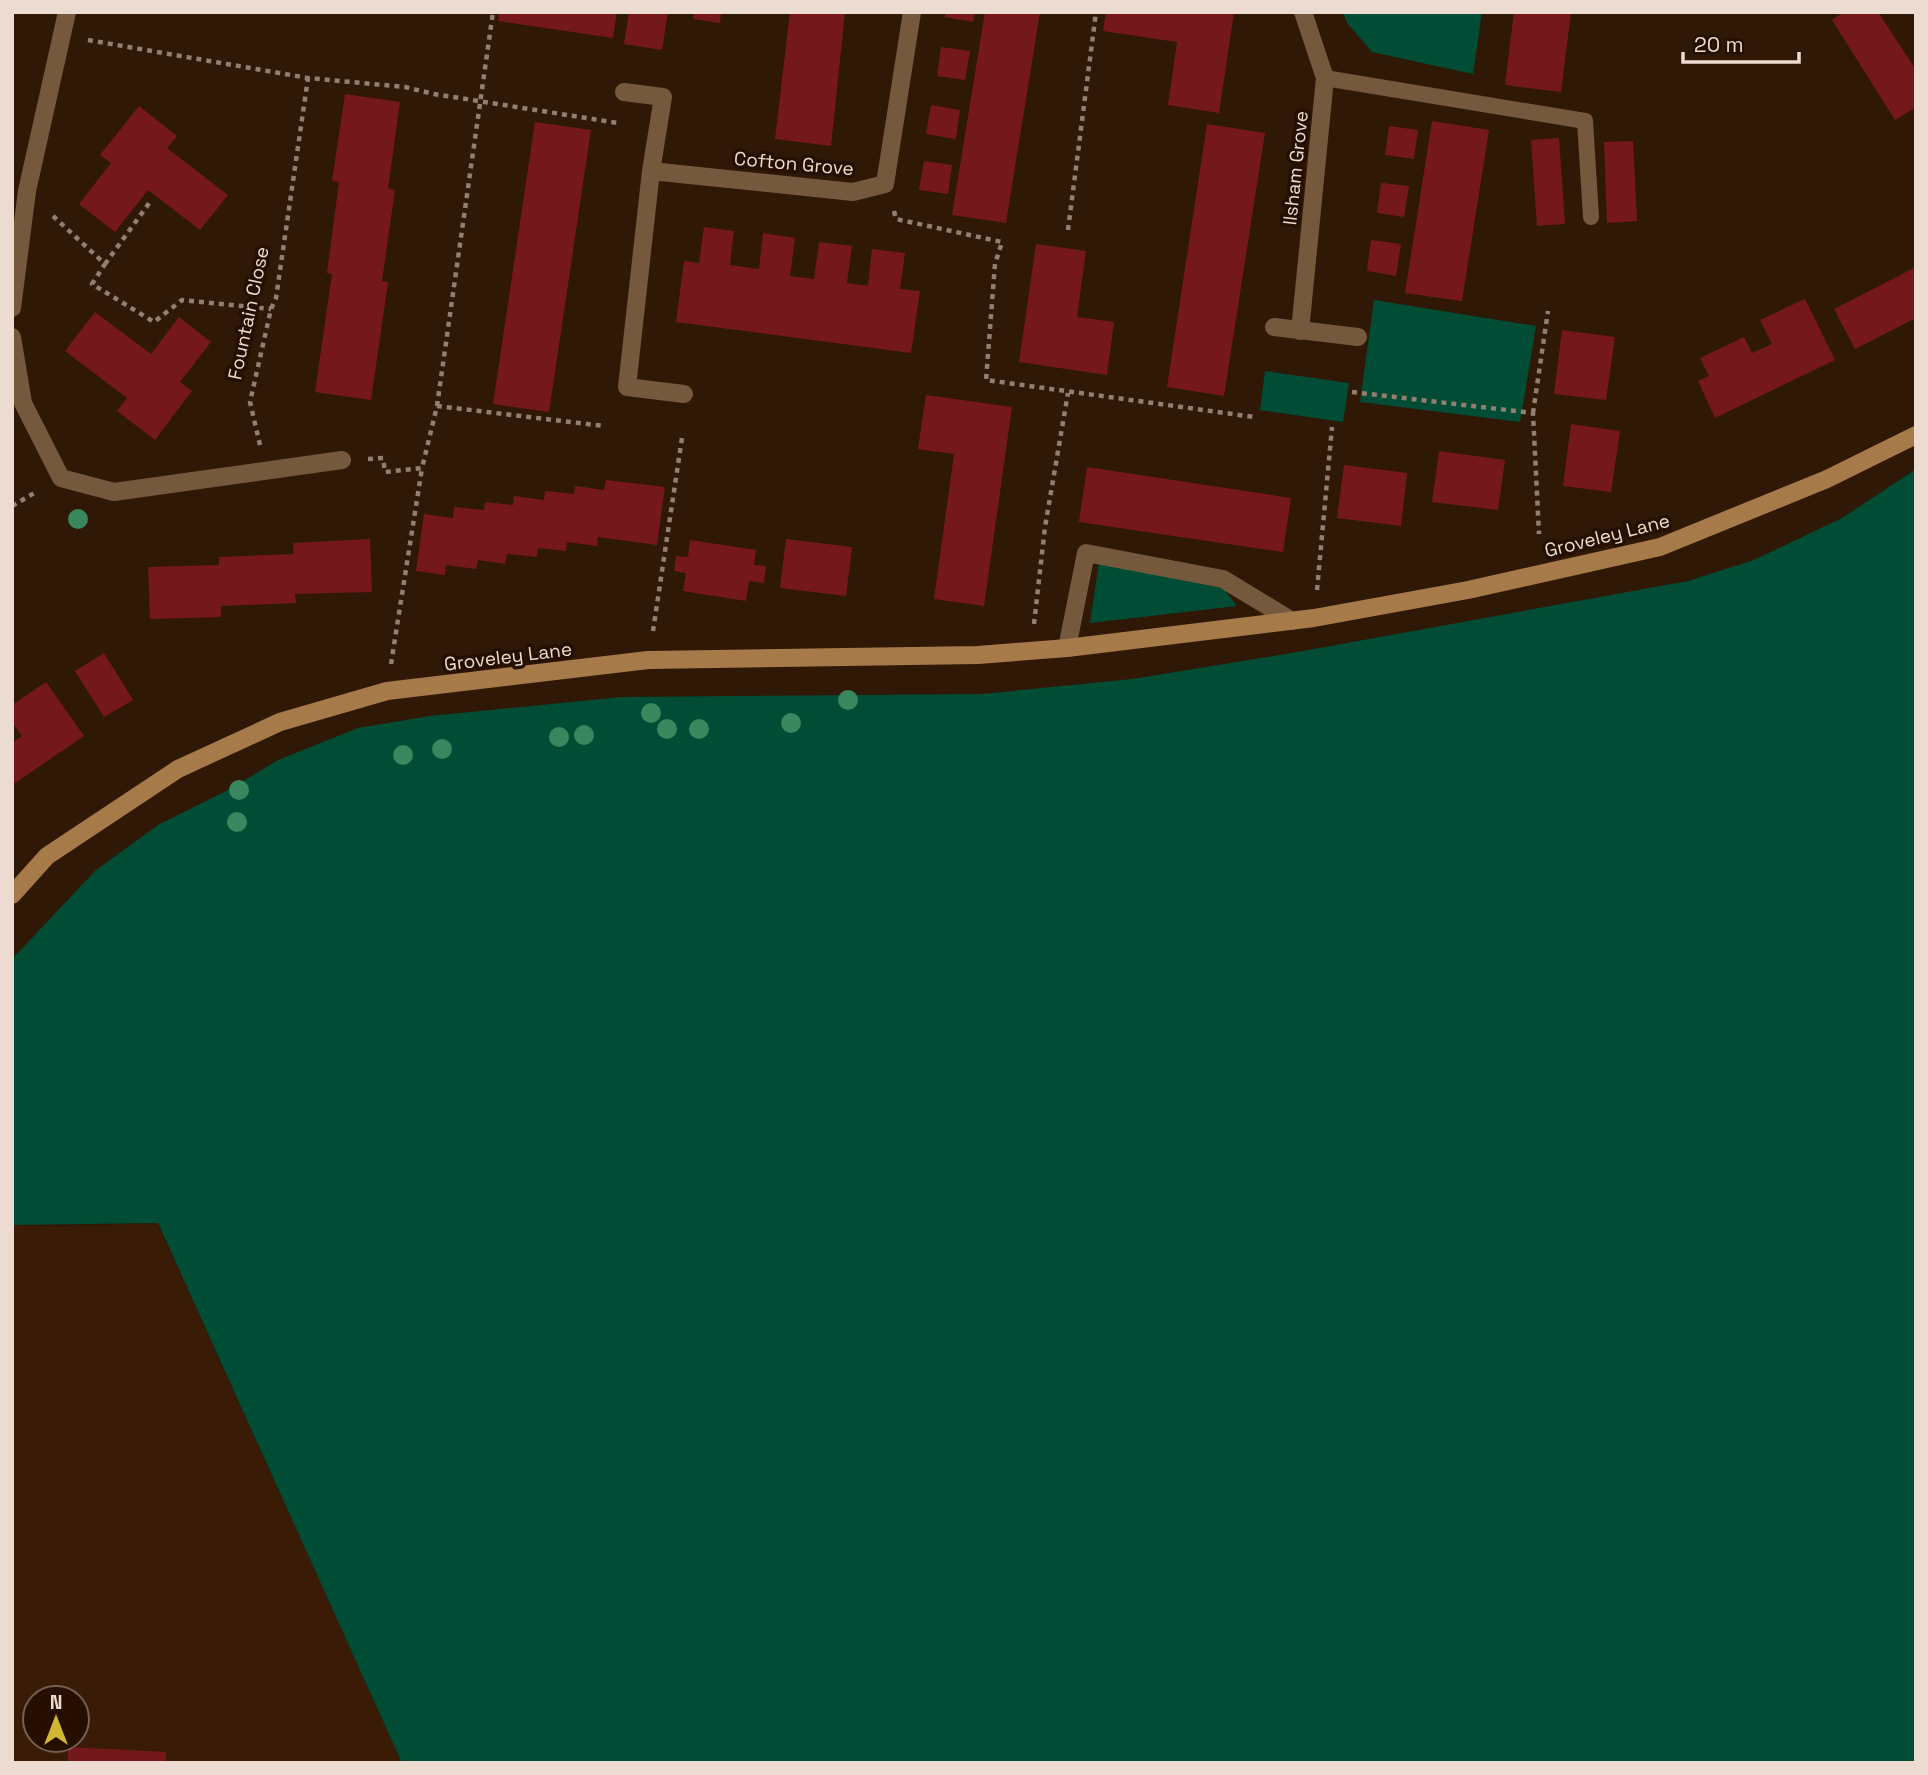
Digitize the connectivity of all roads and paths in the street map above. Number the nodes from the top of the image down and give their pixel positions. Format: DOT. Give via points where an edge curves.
graph roads {
  1 [pos="67,12"];
  2 [pos="493,12"];
  3 [pos="912,12"];
  4 [pos="1096,12"];
  5 [pos="1303,12"];
  6 [pos="61,35"];
  7 [pos="308,78"];
  8 [pos="1325,78"];
  9 [pos="624,92"];
  10 [pos="480,100"];
  11 [pos="657,129"];
  12 [pos="650,171"];
  13 [pos="886,184"];
  14 [pos="27,191"];
  15 [pos="150,202"];
  16 [pos="1591,217"];
  17 [pos="1068,230"];
  18 [pos="105,264"];
  19 [pos="12,308"];
  20 [pos="271,309"];
  21 [pos="1548,311"];
  22 [pos="1274,327"];
  23 [pos="1300,331"];
  24 [pos="12,337"];
  25 [pos="1358,337"];
  26 [pos="1352,392"];
  27 [pos="1068,393"];
  28 [pos="684,394"];
  29 [pos="436,406"];
  30 [pos="1533,413"];
  31 [pos="1254,417"];
  32 [pos="604,426"];
  33 [pos="1332,427"];
  34 [pos="1916,435"];
  35 [pos="682,438"];
  36 [pos="383,458"];
  37 [pos="342,460"];
  38 [pos="422,468"];
  39 [pos="265,472"];
  40 [pos="1539,534"];
  41 [pos="1314,618"];
  42 [pos="1292,621"];
  43 [pos="1067,648"];
  44 [pos="1031,651"];
  45 [pos="648,660"];
  46 [pos="387,691"];
  47 [pos="15,887"];
  1 -- 6 [label="street"];
  2 -- 10 [label="path"];
  3 -- 13 [label="street"];
  4 -- 17 [label="path"];
  5 -- 8 [label="street, Ilsham Grove"];
  6 -- 7 [label="path"];
  6 -- 14 [label="street"];
  7 -- 10 [label="path"];
  7 -- 20 [label="path, Fountain Close"];
  8 -- 16 [label="lane" via="1585,121"];
  8 -- 23 [label="street, Ilsham Grove"];
  9 -- 11 [label="street" via="663,97"];
  10 -- 11 [label="path"];
  10 -- 29 [label="path"];
  11 -- 12 [label="street"];
  12 -- 13 [label="street, Cofton Grove" via="853,192"];
  12 -- 28 [label="street" via="627,387"];
  13 -- 27 [label="path" via="897,219 1002,243 995,264 986,380"];
  14 -- 18 [label="path"];
  14 -- 19 [label="street"];
  15 -- 18 [label="path"];
  18 -- 20 [label="path" via="92,284 153,322 182,300"];
  20 -- 39 [label="path, Fountain Close" via="250,402"];
  21 -- 30 [label="path"];
  22 -- 23 [label="street"];
  23 -- 25 [label="street"];
  24 -- 39 [label="street" via="23,403 61,478 114,492"];
  26 -- 30 [label="path"];
  27 -- 31 [label="path"];
  27 -- 44 [label="path" via="1045,527"];
  29 -- 32 [label="path"];
  29 -- 38 [label="path"];
  30 -- 40 [label="path"];
  33 -- 41 [label="path"];
  34 -- 41 [label="main road, Groveley Lane" via="1827,479 1660,547 1468,590"];
  35 -- 45 [label="path"];
  36 -- 38 [label="path" via="384,472"];
  37 -- 39 [label="street"];
  38 -- 46 [label="path"];
  41 -- 42 [label="main road, Groveley Lane"];
  42 -- 43 [label="main road, Groveley Lane"];
  42 -- 43 [label="street" via="1223,579 1086,553"];
  43 -- 44 [label="main road, Groveley Lane"];
  44 -- 45 [label="main road, Groveley Lane"];
  45 -- 46 [label="main road, Groveley Lane"];
  46 -- 47 [label="main road, Groveley Lane" via="280,722 178,769 47,856"];
}
